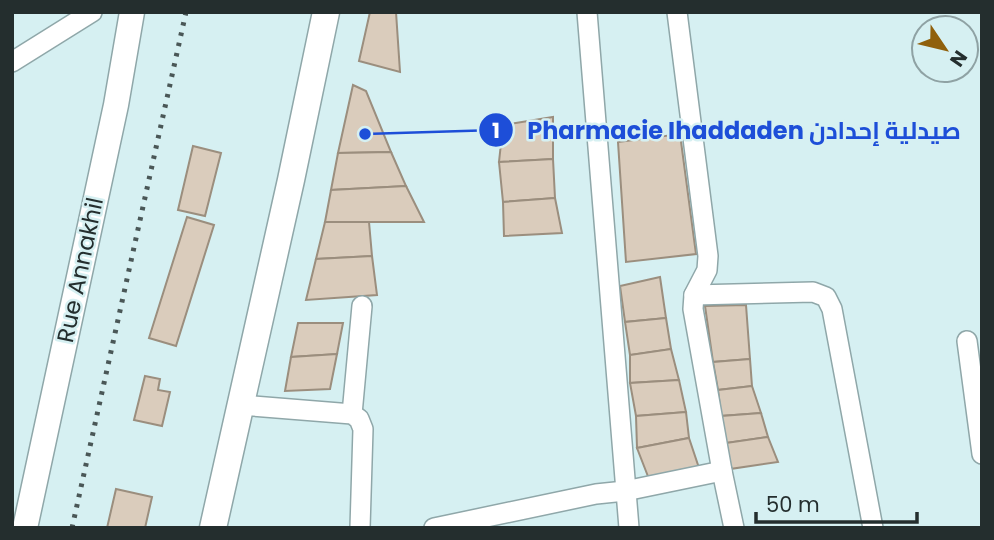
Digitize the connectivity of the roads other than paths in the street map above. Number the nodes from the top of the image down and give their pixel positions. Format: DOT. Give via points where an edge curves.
graph roads {
  1 [pos="92,12"];
  2 [pos="132,12"];
  3 [pos="326,12"];
  4 [pos="587,12"];
  5 [pos="677,12"];
  6 [pos="12,62"];
  7 [pos="694,295"];
  8 [pos="362,306"];
  9 [pos="967,341"];
  10 [pos="240,405"];
  11 [pos="352,414"];
  12 [pos="982,454"];
  13 [pos="722,471"];
  14 [pos="625,491"];
  15 [pos="25,528"];
  16 [pos="213,528"];
  17 [pos="360,528"];
  18 [pos="434,528"];
  19 [pos="629,528"];
  20 [pos="734,528"];
  21 [pos="873,528"];
  1 -- 6 [label="street"];
  2 -- 15 [label="street, Rue Annakhil"];
  3 -- 10 [label="main road"];
  4 -- 14 [label="street"];
  5 -- 7 [label="street" via="708,256 707,270"];
  7 -- 13 [label="street" via="695,329"];
  7 -- 21 [label="street" via="813,292 825,297 832,309"];
  8 -- 11 [label="street"];
  9 -- 12 [label="street"];
  10 -- 11 [label="street"];
  10 -- 16 [label="main road"];
  11 -- 17 [label="street" via="363,429"];
  13 -- 14 [label="street"];
  13 -- 20 [label="street"];
  14 -- 18 [label="street"];
  14 -- 19 [label="street"];
}
